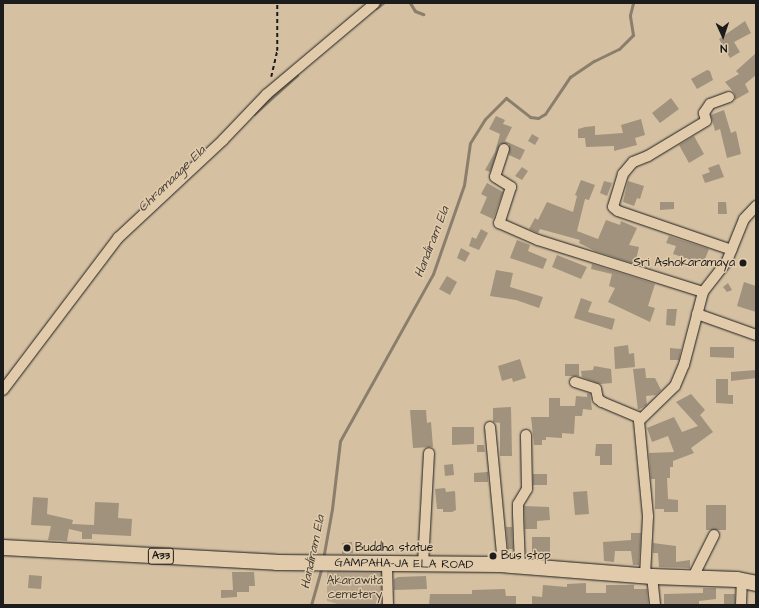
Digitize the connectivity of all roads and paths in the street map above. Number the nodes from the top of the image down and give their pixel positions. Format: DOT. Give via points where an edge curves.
graph roads {
  1 [pos="277,3"];
  2 [pos="375,3"];
  3 [pos="277,87"];
  4 [pos="729,97"];
  5 [pos="504,149"];
  6 [pos="756,206"];
  7 [pos="732,250"];
  8 [pos="704,292"];
  9 [pos="697,314"];
  10 [pos="756,335"];
  11 [pos="575,382"];
  12 [pos="3,390"];
  13 [pos="640,418"];
  14 [pos="490,427"];
  15 [pos="526,435"];
  16 [pos="429,453"];
  17 [pos="714,535"];
  18 [pos="3,547"];
  19 [pos="423,564"];
  20 [pos="387,565"];
  21 [pos="503,565"];
  22 [pos="520,566"];
  23 [pos="648,576"];
  24 [pos="693,577"];
  25 [pos="749,581"];
  26 [pos="388,605"];
  27 [pos="655,605"];
  28 [pos="741,605"];
  1 -- 3 [label="path" via="277,51 270,75 271,81"];
  2 -- 3 [label="street"];
  3 -- 12 [label="street" via="118,238"];
  4 -- 7 [label="street" via="710,104 704,113 706,121 648,156 633,162 623,174 613,207 618,211"];
  5 -- 8 [label="street" via="495,177 510,187 499,223 538,240"];
  6 -- 7 [label="street" via="746,216"];
  7 -- 8 [label="street"];
  8 -- 9 [label="street"];
  9 -- 10 [label="street"];
  9 -- 13 [label="street" via="684,365 675,386"];
  11 -- 13 [label="street" via="596,389 598,399 602,402"];
  13 -- 23 [label="street" via="638,424 648,516"];
  14 -- 21 [label="street"];
  15 -- 22 [label="street" via="527,489 518,504"];
  16 -- 19 [label="street"];
  17 -- 24 [label="street"];
  18 -- 20 [label="highway, GAMPAHA-JA ELA ROAD / A33"];
  19 -- 20 [label="highway, GAMPAHA-JA ELA ROAD / A33"];
  19 -- 21 [label="highway, GAMPAHA-JA ELA ROAD / A33"];
  20 -- 26 [label="street"];
  21 -- 22 [label="highway, GAMPAHA-JA ELA ROAD / A33"];
  22 -- 23 [label="highway, GAMPAHA-JA ELA ROAD / A33"];
  23 -- 24 [label="highway, GAMPAHA-JA ELA ROAD / A33"];
  23 -- 27 [label="street"];
  24 -- 25 [label="highway, GAMPAHA-JA ELA ROAD / A33"];
  25 -- 28 [label="street"];
}
